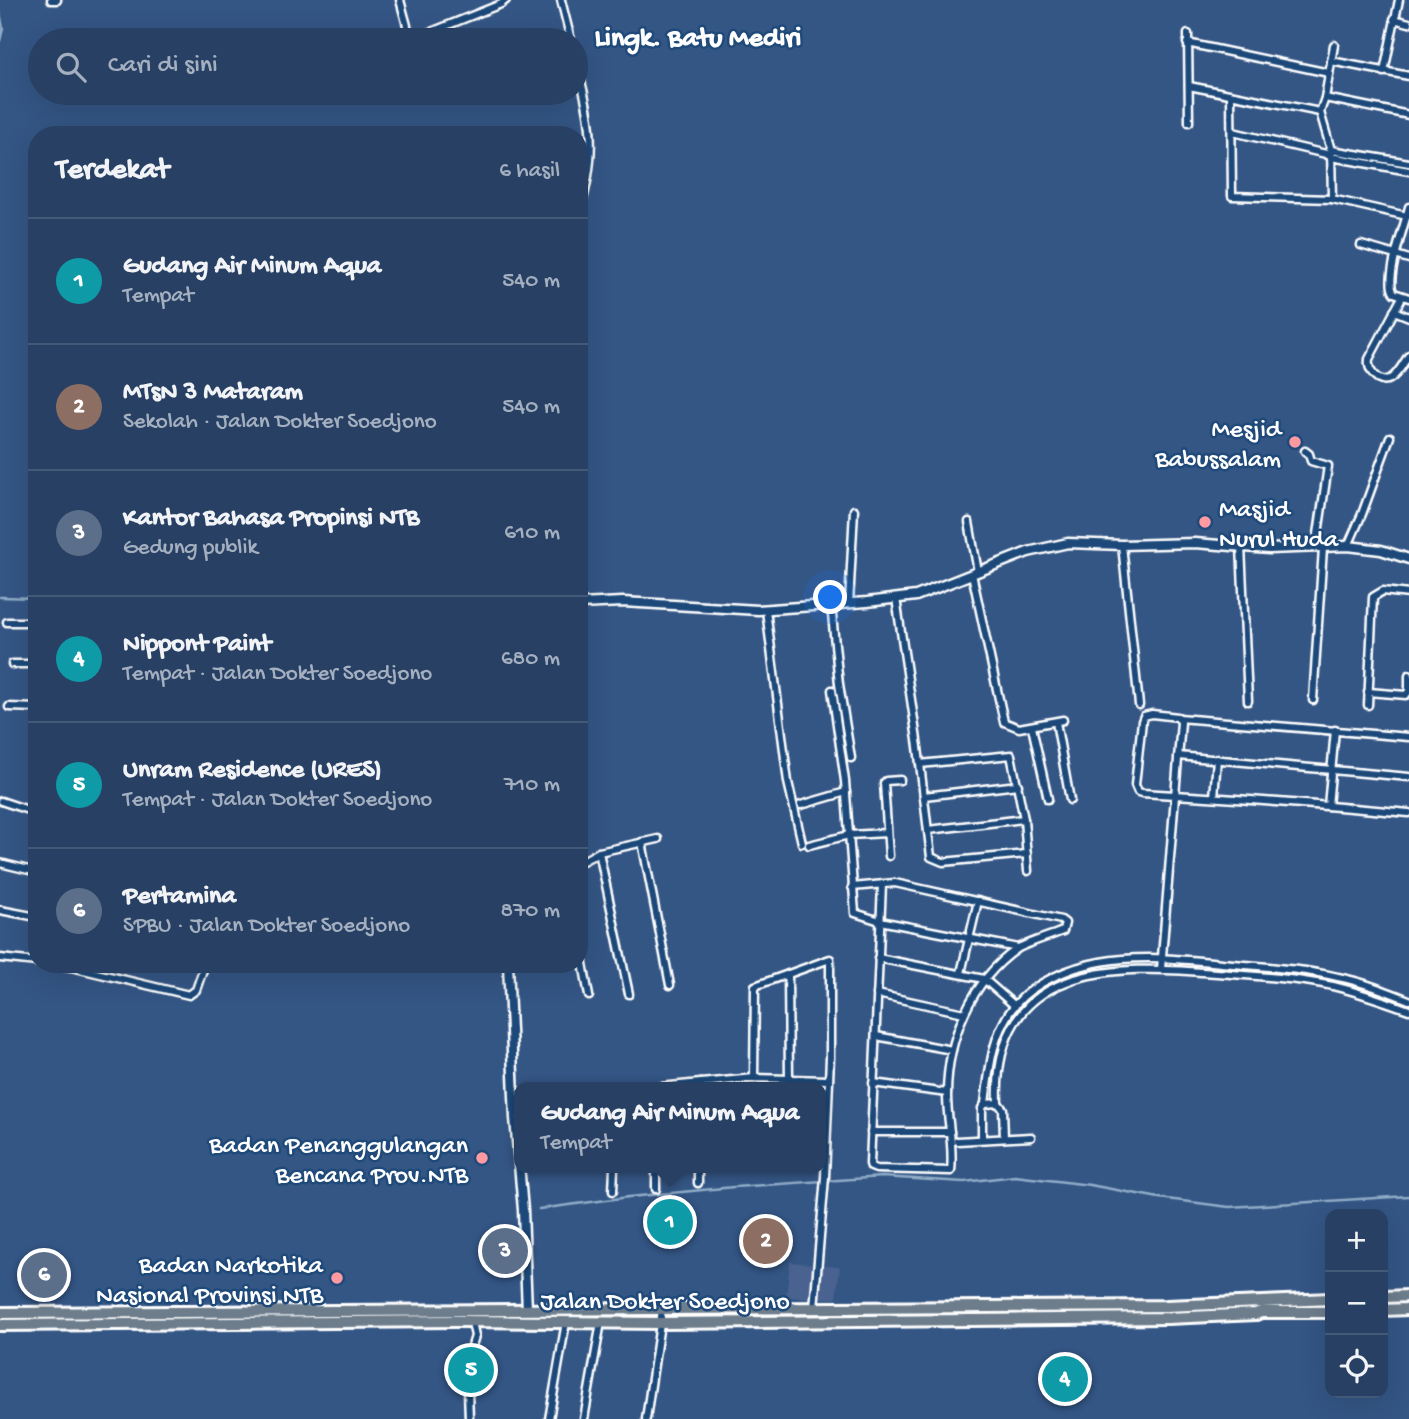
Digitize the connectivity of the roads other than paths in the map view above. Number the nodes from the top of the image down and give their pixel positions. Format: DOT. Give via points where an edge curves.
graph roads {
  1 [pos="51,0"];
  2 [pos="57,0"];
  3 [pos="506,0"];
  4 [pos="561,0"];
  5 [pos="1399,0"];
  6 [pos="400,1"];
  7 [pos="1394,19"];
  8 [pos="1409,23"];
  9 [pos="408,28"];
  10 [pos="441,28"];
  11 [pos="567,28"];
  12 [pos="1188,34"];
  13 [pos="1187,43"];
  14 [pos="1334,46"];
  15 [pos="1331,61"];
  16 [pos="1384,72"];
  17 [pos="1329,73"];
  18 [pos="1409,76"];
  19 [pos="1189,86"];
  20 [pos="1231,95"];
  21 [pos="1325,97"];
  22 [pos="586,105"];
  23 [pos="1320,112"];
  24 [pos="1409,115"];
  25 [pos="1189,122"];
  26 [pos="1233,132"];
  27 [pos="1330,153"];
  28 [pos="1409,163"];
  29 [pos="1409,171"];
  30 [pos="588,182"];
  31 [pos="1332,199"];
  32 [pos="1409,207"];
  33 [pos="1407,222"];
  34 [pos="1361,245"];
  35 [pos="1395,255"];
  36 [pos="1409,260"];
  37 [pos="1405,298"];
  38 [pos="1394,311"];
  39 [pos="1409,317"];
  40 [pos="1409,355"];
  41 [pos="1390,437"];
  42 [pos="1305,451"];
  43 [pos="855,510"];
  44 [pos="969,523"];
  45 [pos="1122,545"];
  46 [pos="1241,546"];
  47 [pos="1348,546"];
  48 [pos="1319,548"];
  49 [pos="1409,559"];
  50 [pos="975,570"];
  51 [pos="1409,594"];
  52 [pos="896,598"];
  53 [pos="849,601"];
  54 [pos="588,604"];
  55 [pos="831,606"];
  56 [pos="766,610"];
  57 [pos="7,622"];
  58 [pos="28,622"];
  59 [pos="12,664"];
  60 [pos="28,664"];
  61 [pos="1409,675"];
  62 [pos="832,690"];
  63 [pos="1409,691"];
  64 [pos="1368,692"];
  65 [pos="1313,700"];
  66 [pos="1248,701"];
  67 [pos="1139,705"];
  68 [pos="1368,705"];
  69 [pos="9,707"];
  70 [pos="28,708"];
  71 [pos="1179,718"];
  72 [pos="1032,727"];
  73 [pos="1335,730"];
  74 [pos="1409,737"];
  75 [pos="1178,755"];
  76 [pos="851,758"];
  77 [pos="1217,759"];
  78 [pos="920,764"];
  79 [pos="1331,769"];
  80 [pos="1409,777"];
  81 [pos="900,780"];
  82 [pos="1018,785"];
  83 [pos="846,792"];
  84 [pos="1174,794"];
  85 [pos="924,796"];
  86 [pos="1214,797"];
  87 [pos="1048,799"];
  88 [pos="1070,800"];
  89 [pos="1,801"];
  90 [pos="801,804"];
  91 [pos="1328,806"];
  92 [pos="28,810"];
  93 [pos="1409,813"];
  94 [pos="1024,819"];
  95 [pos="928,830"];
  96 [pos="887,833"];
  97 [pos="849,835"];
  98 [pos="658,839"];
  99 [pos="642,842"];
  100 [pos="599,852"];
  101 [pos="1027,854"];
  102 [pos="889,856"];
  103 [pos="588,858"];
  104 [pos="0,863"];
  105 [pos="28,870"];
  106 [pos="1028,871"];
  107 [pos="882,884"];
  108 [pos="852,887"];
  109 [pos="978,901"];
  110 [pos="0,910"];
  111 [pos="28,915"];
  112 [pos="880,921"];
  113 [pos="970,937"];
  114 [pos="1018,948"];
  115 [pos="0,958"];
  116 [pos="878,958"];
  117 [pos="1162,959"];
  118 [pos="28,961"];
  119 [pos="1161,969"];
  120 [pos="1310,972"];
  121 [pos="103,973"];
  122 [pos="202,973"];
  123 [pos="509,973"];
  124 [pos="585,973"];
  125 [pos="961,973"];
  126 [pos="788,974"];
  127 [pos="984,979"];
  128 [pos="1309,981"];
  129 [pos="670,985"];
  130 [pos="629,994"];
  131 [pos="877,994"];
  132 [pos="589,996"];
  133 [pos="1409,1000"];
  134 [pos="1014,1005"];
  135 [pos="1409,1010"];
  136 [pos="1022,1012"];
  137 [pos="964,1013"];
  138 [pos="876,1036"];
  139 [pos="952,1050"];
  140 [pos="754,1078"];
  141 [pos="786,1079"];
  142 [pos="828,1080"];
  143 [pos="745,1082"];
  144 [pos="785,1082"];
  145 [pos="873,1083"];
  146 [pos="947,1093"];
  147 [pos="998,1103"];
  148 [pos="985,1104"];
  149 [pos="826,1110"];
  150 [pos="514,1118"];
  151 [pos="871,1132"];
  152 [pos="950,1132"];
  153 [pos="1031,1137"];
  154 [pos="1004,1138"];
  155 [pos="982,1139"];
  156 [pos="957,1141"];
  157 [pos="520,1173"];
  158 [pos="614,1173"];
  159 [pos="656,1173"];
  160 [pos="698,1173"];
  161 [pos="825,1173"];
  162 [pos="698,1183"];
  163 [pos="656,1189"];
  164 [pos="613,1191"];
  165 [pos="1409,1296"];
  166 [pos="1388,1297"];
  167 [pos="1325,1299"];
  168 [pos="1147,1306"];
  169 [pos="1166,1306"];
  170 [pos="942,1307"];
  171 [pos="962,1307"];
  172 [pos="814,1308"];
  173 [pos="1409,1309"];
  174 [pos="472,1310"];
  175 [pos="527,1310"];
  176 [pos="662,1310"];
  177 [pos="1388,1310"];
  178 [pos="94,1311"];
  179 [pos="1325,1312"];
  180 [pos="0,1313"];
  181 [pos="1150,1318"];
  182 [pos="1168,1318"];
  183 [pos="942,1319"];
  184 [pos="962,1319"];
  185 [pos="472,1322"];
  186 [pos="94,1323"];
  187 [pos="0,1325"];
  188 [pos="566,1325"];
  189 [pos="600,1326"];
  190 [pos="660,1326"];
  191 [pos="469,1419"];
  192 [pos="549,1419"];
  193 [pos="584,1419"];
  194 [pos="646,1419"];
  1 -- 2 [label="street"];
  3 -- 10 [label="street"];
  4 -- 11 [label="street"];
  5 -- 7 [label="street"];
  6 -- 9 [label="street"];
  7 -- 8 [label="street"];
  7 -- 16 [label="street"];
  12 -- 13 [label="street"];
  13 -- 17 [label="street"];
  13 -- 19 [label="street"];
  14 -- 15 [label="street"];
  15 -- 16 [label="street"];
  15 -- 17 [label="street"];
  16 -- 18 [label="street"];
  17 -- 21 [label="street"];
  19 -- 20 [label="street"];
  19 -- 25 [label="street"];
  20 -- 23 [label="street"];
  20 -- 26 [label="street"];
  21 -- 23 [label="street"];
  21 -- 24 [label="street"];
  22 -- 30 [label="street" via="591,128"];
  23 -- 27 [label="street"];
  26 -- 27 [label="street"];
  26 -- 31 [label="street" via="1232,196"];
  27 -- 28 [label="street"];
  27 -- 29 [label="street"];
  27 -- 31 [label="street"];
  31 -- 33 [label="street"];
  32 -- 33 [label="street"];
  33 -- 35 [label="street"];
  34 -- 35 [label="street"];
  35 -- 36 [label="street"];
  35 -- 37 [label="street" via="1392,292"];
  37 -- 38 [label="street"];
  38 -- 39 [label="street"];
  38 -- 40 [label="street" via="1368,367 1382,380 1390,379"];
  41 -- 47 [label="street"];
  42 -- 48 [label="street" via="1311,461 1328,466"];
  43 -- 53 [label="street"];
  44 -- 50 [label="street"];
  45 -- 46 [label="street"];
  45 -- 50 [label="street" via="1058,544"];
  45 -- 67 [label="street"];
  46 -- 48 [label="street"];
  46 -- 66 [label="street"];
  47 -- 48 [label="street"];
  47 -- 49 [label="street"];
  48 -- 65 [label="street"];
  50 -- 52 [label="street" via="916,596"];
  50 -- 72 [label="street" via="1004,722"];
  51 -- 64 [label="street" via="1383,591 1373,597"];
  52 -- 53 [label="street"];
  52 -- 78 [label="street"];
  53 -- 55 [label="street"];
  54 -- 56 [label="street"];
  55 -- 56 [label="street"];
  55 -- 76 [label="street"];
  56 -- 97 [label="street" via="789,785 806,844"];
  57 -- 58 [label="street"];
  59 -- 60 [label="street"];
  61 -- 63 [label="street"];
  62 -- 83 [label="street"];
  63 -- 64 [label="street" via="1402,696"];
  64 -- 68 [label="street"];
  69 -- 70 [label="street"];
  71 -- 73 [label="street"];
  71 -- 75 [label="street"];
  71 -- 84 [label="street" via="1143,717 1135,785 1138,792"];
  72 -- 87 [label="street"];
  72 -- 88 [label="street" via="1059,721"];
  73 -- 74 [label="street"];
  73 -- 79 [label="street"];
  75 -- 77 [label="street"];
  75 -- 84 [label="street"];
  77 -- 79 [label="street"];
  77 -- 86 [label="street"];
  78 -- 82 [label="street" via="1011,755"];
  78 -- 85 [label="street"];
  79 -- 80 [label="street"];
  79 -- 91 [label="street"];
  81 -- 96 [label="street" via="884,783"];
  82 -- 85 [label="street"];
  82 -- 94 [label="street"];
  83 -- 90 [label="street"];
  83 -- 97 [label="street"];
  84 -- 86 [label="street"];
  84 -- 117 [label="street"];
  85 -- 95 [label="street"];
  86 -- 91 [label="street"];
  89 -- 92 [label="street"];
  91 -- 93 [label="street"];
  94 -- 95 [label="street"];
  94 -- 101 [label="street"];
  95 -- 101 [label="street" via="931,857 943,862"];
  96 -- 97 [label="street"];
  96 -- 102 [label="street"];
  97 -- 108 [label="street"];
  98 -- 99 [label="street"];
  99 -- 100 [label="street"];
  99 -- 129 [label="street"];
  100 -- 103 [label="street"];
  100 -- 130 [label="street"];
  101 -- 106 [label="street"];
  104 -- 105 [label="street"];
  107 -- 108 [label="street"];
  107 -- 109 [label="street"];
  107 -- 112 [label="street"];
  108 -- 112 [label="street" via="855,913"];
  109 -- 113 [label="street"];
  109 -- 114 [label="street" via="1065,923 1063,931"];
  110 -- 111 [label="street"];
  112 -- 113 [label="street"];
  112 -- 116 [label="street"];
  113 -- 114 [label="street"];
  113 -- 125 [label="street"];
  114 -- 127 [label="street"];
  115 -- 118 [label="street"];
  116 -- 125 [label="street"];
  116 -- 131 [label="street"];
  117 -- 119 [label="street"];
  117 -- 120 [label="street"];
  117 -- 134 [label="street" via="1100,962 1079,968 1051,978"];
  119 -- 128 [label="street"];
  119 -- 136 [label="street" via="1084,976 1055,987"];
  120 -- 128 [label="street"];
  120 -- 133 [label="street"];
  121 -- 122 [label="street" via="189,995 195,992"];
  123 -- 150 [label="street"];
  124 -- 132 [label="street"];
  125 -- 127 [label="street"];
  126 -- 140 [label="street" via="753,990"];
  126 -- 141 [label="street"];
  126 -- 142 [label="street" via="831,960"];
  127 -- 134 [label="street"];
  127 -- 137 [label="street"];
  128 -- 135 [label="street"];
  131 -- 137 [label="street"];
  131 -- 138 [label="street"];
  134 -- 136 [label="street"];
  134 -- 148 [label="street" via="998,1034"];
  136 -- 147 [label="street" via="1000,1058"];
  137 -- 139 [label="street"];
  138 -- 139 [label="street"];
  138 -- 145 [label="street"];
  139 -- 146 [label="street"];
  140 -- 141 [label="street"];
  140 -- 143 [label="street"];
  141 -- 142 [label="street"];
  141 -- 144 [label="street"];
  142 -- 149 [label="street"];
  145 -- 146 [label="street"];
  145 -- 151 [label="street"];
  146 -- 152 [label="street"];
  147 -- 148 [label="street"];
  147 -- 154 [label="street" via="1003,1109"];
  148 -- 155 [label="street"];
  151 -- 152 [label="street"];
  151 -- 152 [label="street" via="871,1167 948,1171 952,1168"];
  153 -- 154 [label="street"];
  154 -- 155 [label="street"];
  155 -- 156 [label="street"];
  157 -- 175 [label="street"];
  158 -- 164 [label="street"];
  159 -- 163 [label="street"];
  160 -- 162 [label="street"];
  161 -- 172 [label="street"];
  165 -- 166 [label="highway"];
  167 -- 169 [label="highway, Jalan Dokter Soedjono"];
  168 -- 169 [label="highway, Jalan Dokter Soedjono"];
  168 -- 171 [label="highway, Jalan Dokter Soedjono"];
  168 -- 181 [label="highway"];
  169 -- 182 [label="highway"];
  170 -- 171 [label="highway, Jalan Dokter Soedjono"];
  170 -- 172 [label="highway, Jalan Dokter Soedjono"];
  170 -- 183 [label="highway" via="949,1313"];
  171 -- 184 [label="highway" via="954,1313"];
  172 -- 176 [label="highway, Jalan Dokter Soedjono"];
  173 -- 177 [label="highway"];
  174 -- 175 [label="highway, Jalan Dokter Soedjono"];
  174 -- 178 [label="highway, Jalan Dokter Soedjono"];
  174 -- 185 [label="highway"];
  175 -- 176 [label="highway, Jalan Dokter Soedjono"];
  176 -- 190 [label="street"];
  178 -- 180 [label="highway, Jalan Dokter Soedjono"];
  178 -- 186 [label="highway"];
  179 -- 182 [label="highway, Jalan Dokter Soedjono"];
  181 -- 182 [label="highway, Jalan Dokter Soedjono"];
  181 -- 184 [label="highway, Jalan Dokter Soedjono"];
  183 -- 184 [label="highway, Jalan Dokter Soedjono"];
  183 -- 190 [label="highway, Jalan Dokter Soedjono"];
  185 -- 186 [label="highway, Jalan Dokter Soedjono"];
  185 -- 188 [label="highway, Jalan Dokter Soedjono"];
  185 -- 191 [label="street" via="475,1336 467,1362"];
  186 -- 187 [label="highway, Jalan Dokter Soedjono"];
  188 -- 189 [label="highway, Jalan Dokter Soedjono"];
  188 -- 192 [label="street"];
  189 -- 190 [label="highway, Jalan Dokter Soedjono"];
  189 -- 193 [label="street"];
  190 -- 194 [label="street"];
}
